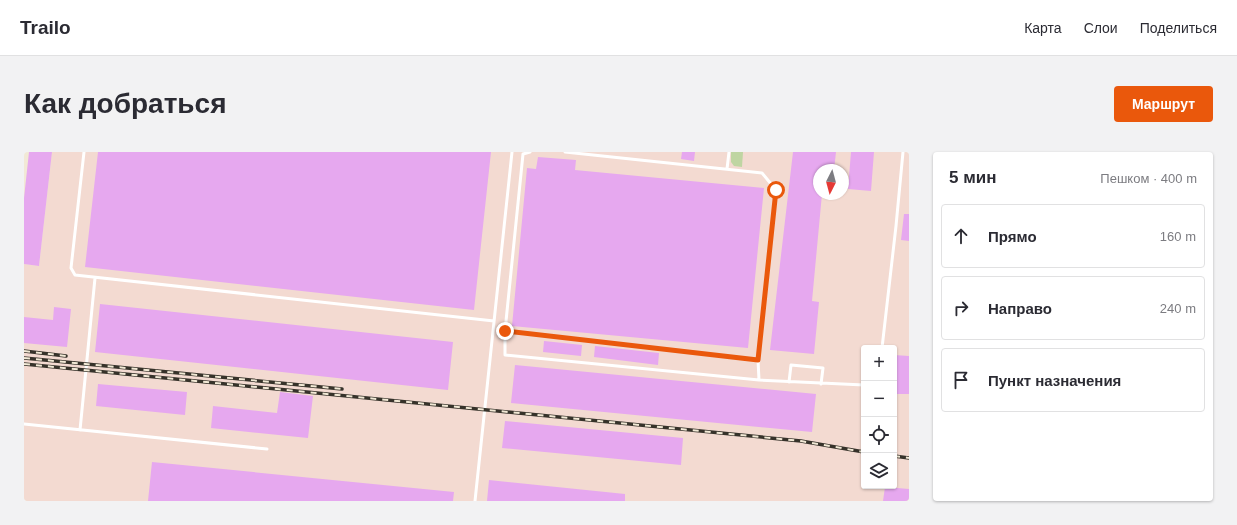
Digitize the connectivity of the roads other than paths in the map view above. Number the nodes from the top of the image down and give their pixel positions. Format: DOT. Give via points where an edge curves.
graph roads {
  1 [pos="84,152"];
  2 [pos="512,152"];
  3 [pos="530,152"];
  4 [pos="565,152"];
  5 [pos="729,152"];
  6 [pos="903,152"];
  7 [pos="727,170"];
  8 [pos="95,278"];
  9 [pos="494,321"];
  10 [pos="505,331"];
  11 [pos="882,345"];
  12 [pos="758,360"];
  13 [pos="759,380"];
  14 [pos="789,382"];
  15 [pos="821,384"];
  16 [pos="861,385"];
  17 [pos="24,424"];
  18 [pos="80,430"];
  19 [pos="267,449"];
  20 [pos="475,501"];
  1 -- 8 [label="lane" via="71,268 75,275"];
  2 -- 9 [label="lane"];
  3 -- 10 [label="lane" via="523,154"];
  4 -- 7 [label="lane"];
  5 -- 7 [label="lane"];
  6 -- 11 [label="lane"];
  7 -- 12 [label="lane" via="762,173 776,190"];
  8 -- 9 [label="lane"];
  8 -- 18 [label="lane"];
  9 -- 20 [label="lane"];
  10 -- 12 [label="lane"];
  10 -- 13 [label="lane" via="506,355"];
  12 -- 13 [label="lane"];
  13 -- 14 [label="lane"];
  14 -- 15 [label="lane"];
  14 -- 15 [label="lane" via="791,365 823,368"];
  15 -- 16 [label="lane"];
  17 -- 18 [label="lane"];
  18 -- 19 [label="lane"];
}
